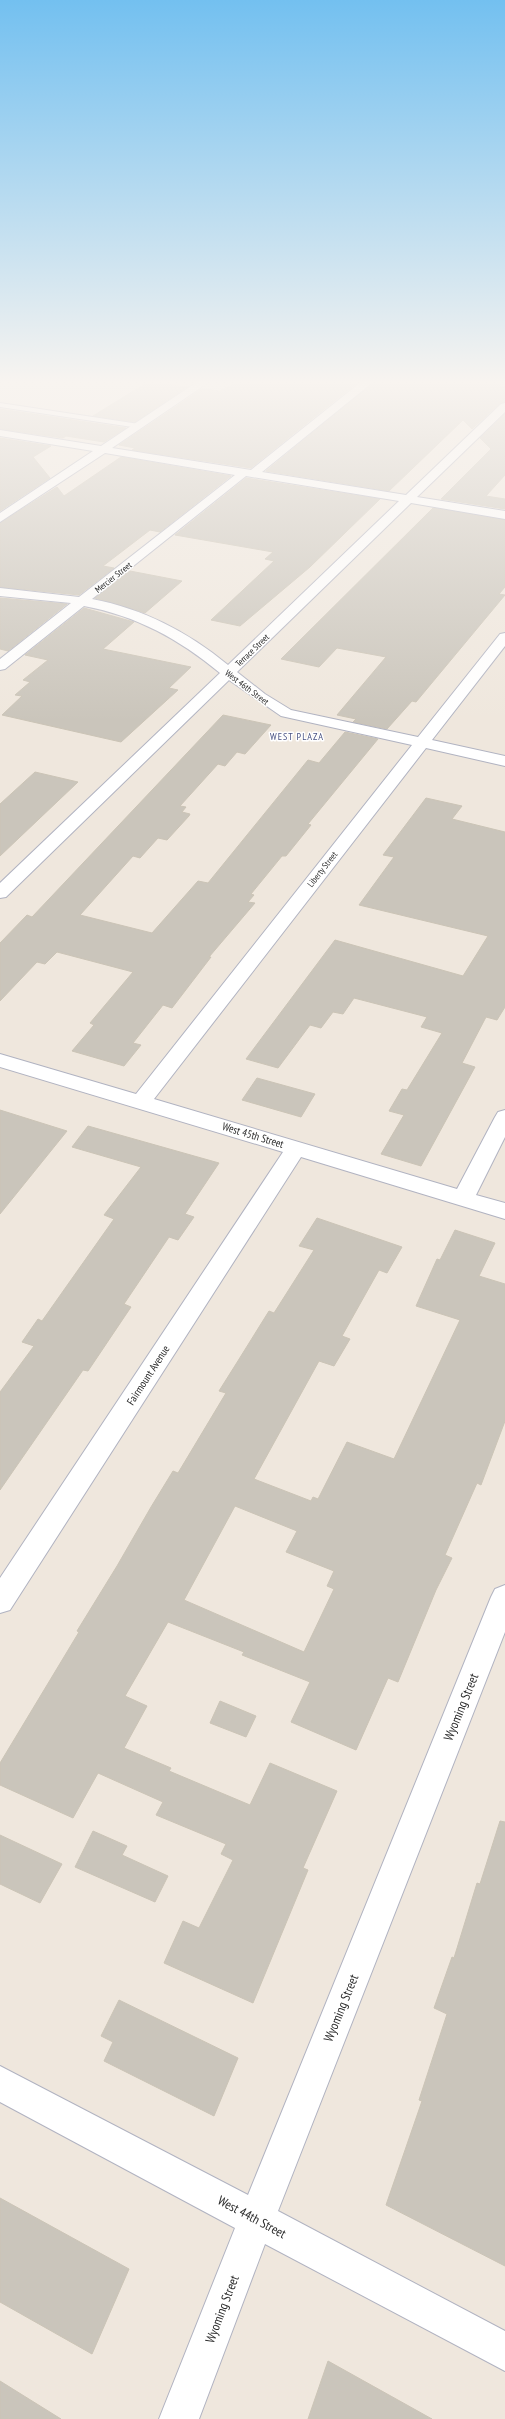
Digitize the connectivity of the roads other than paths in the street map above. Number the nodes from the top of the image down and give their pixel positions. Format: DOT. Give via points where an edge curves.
graph roads {
  1 [pos="35,495"];
  2 [pos="221,495"];
  3 [pos="384,495"];
  4 [pos="413,495"];
  5 [pos="409,499"];
  6 [pos="505,515"];
  7 [pos="0,518"];
  8 [pos="0,592"];
  9 [pos="83,601"];
  10 [pos="505,637"];
  11 [pos="0,666"];
  12 [pos="228,673"];
  13 [pos="421,743"];
  14 [pos="505,761"];
  15 [pos="0,893"];
  16 [pos="0,1060"];
  17 [pos="141,1102"];
  18 [pos="505,1117"];
  19 [pos="296,1148"];
  20 [pos="463,1198"];
  21 [pos="505,1211"];
  22 [pos="505,1597"];
  23 [pos="0,1601"];
  24 [pos="0,2083"];
  25 [pos="256,2220"];
  26 [pos="505,2352"];
  27 [pos="179,2419"];
  1 -- 7 [label="street"];
  2 -- 9 [label="street, Mercier Street"];
  3 -- 5 [label="street"];
  4 -- 5 [label="street, Terrace Street"];
  5 -- 6 [label="street"];
  5 -- 12 [label="street, Terrace Street"];
  8 -- 9 [label="street, West 46th Street"];
  9 -- 11 [label="street, Mercier Street"];
  9 -- 12 [label="street, West 46th Street" via="124,611 163,627 187,641"];
  10 -- 13 [label="street, Liberty Street"];
  12 -- 13 [label="street, West 46th Street" via="266,702 286,713"];
  12 -- 15 [label="street, Terrace Street"];
  13 -- 14 [label="street, West 46th Street"];
  13 -- 17 [label="street, Liberty Street"];
  16 -- 17 [label="street, West 45th Street"];
  17 -- 19 [label="street, West 45th Street"];
  18 -- 20 [label="street"];
  19 -- 20 [label="street, West 45th Street"];
  19 -- 23 [label="street, Fairmount Avenue"];
  20 -- 21 [label="street, West 45th Street"];
  22 -- 25 [label="street, Wyoming Street"];
  24 -- 25 [label="street, West 44th Street"];
  25 -- 26 [label="street, West 44th Street"];
  25 -- 27 [label="street, Wyoming Street"];
}
